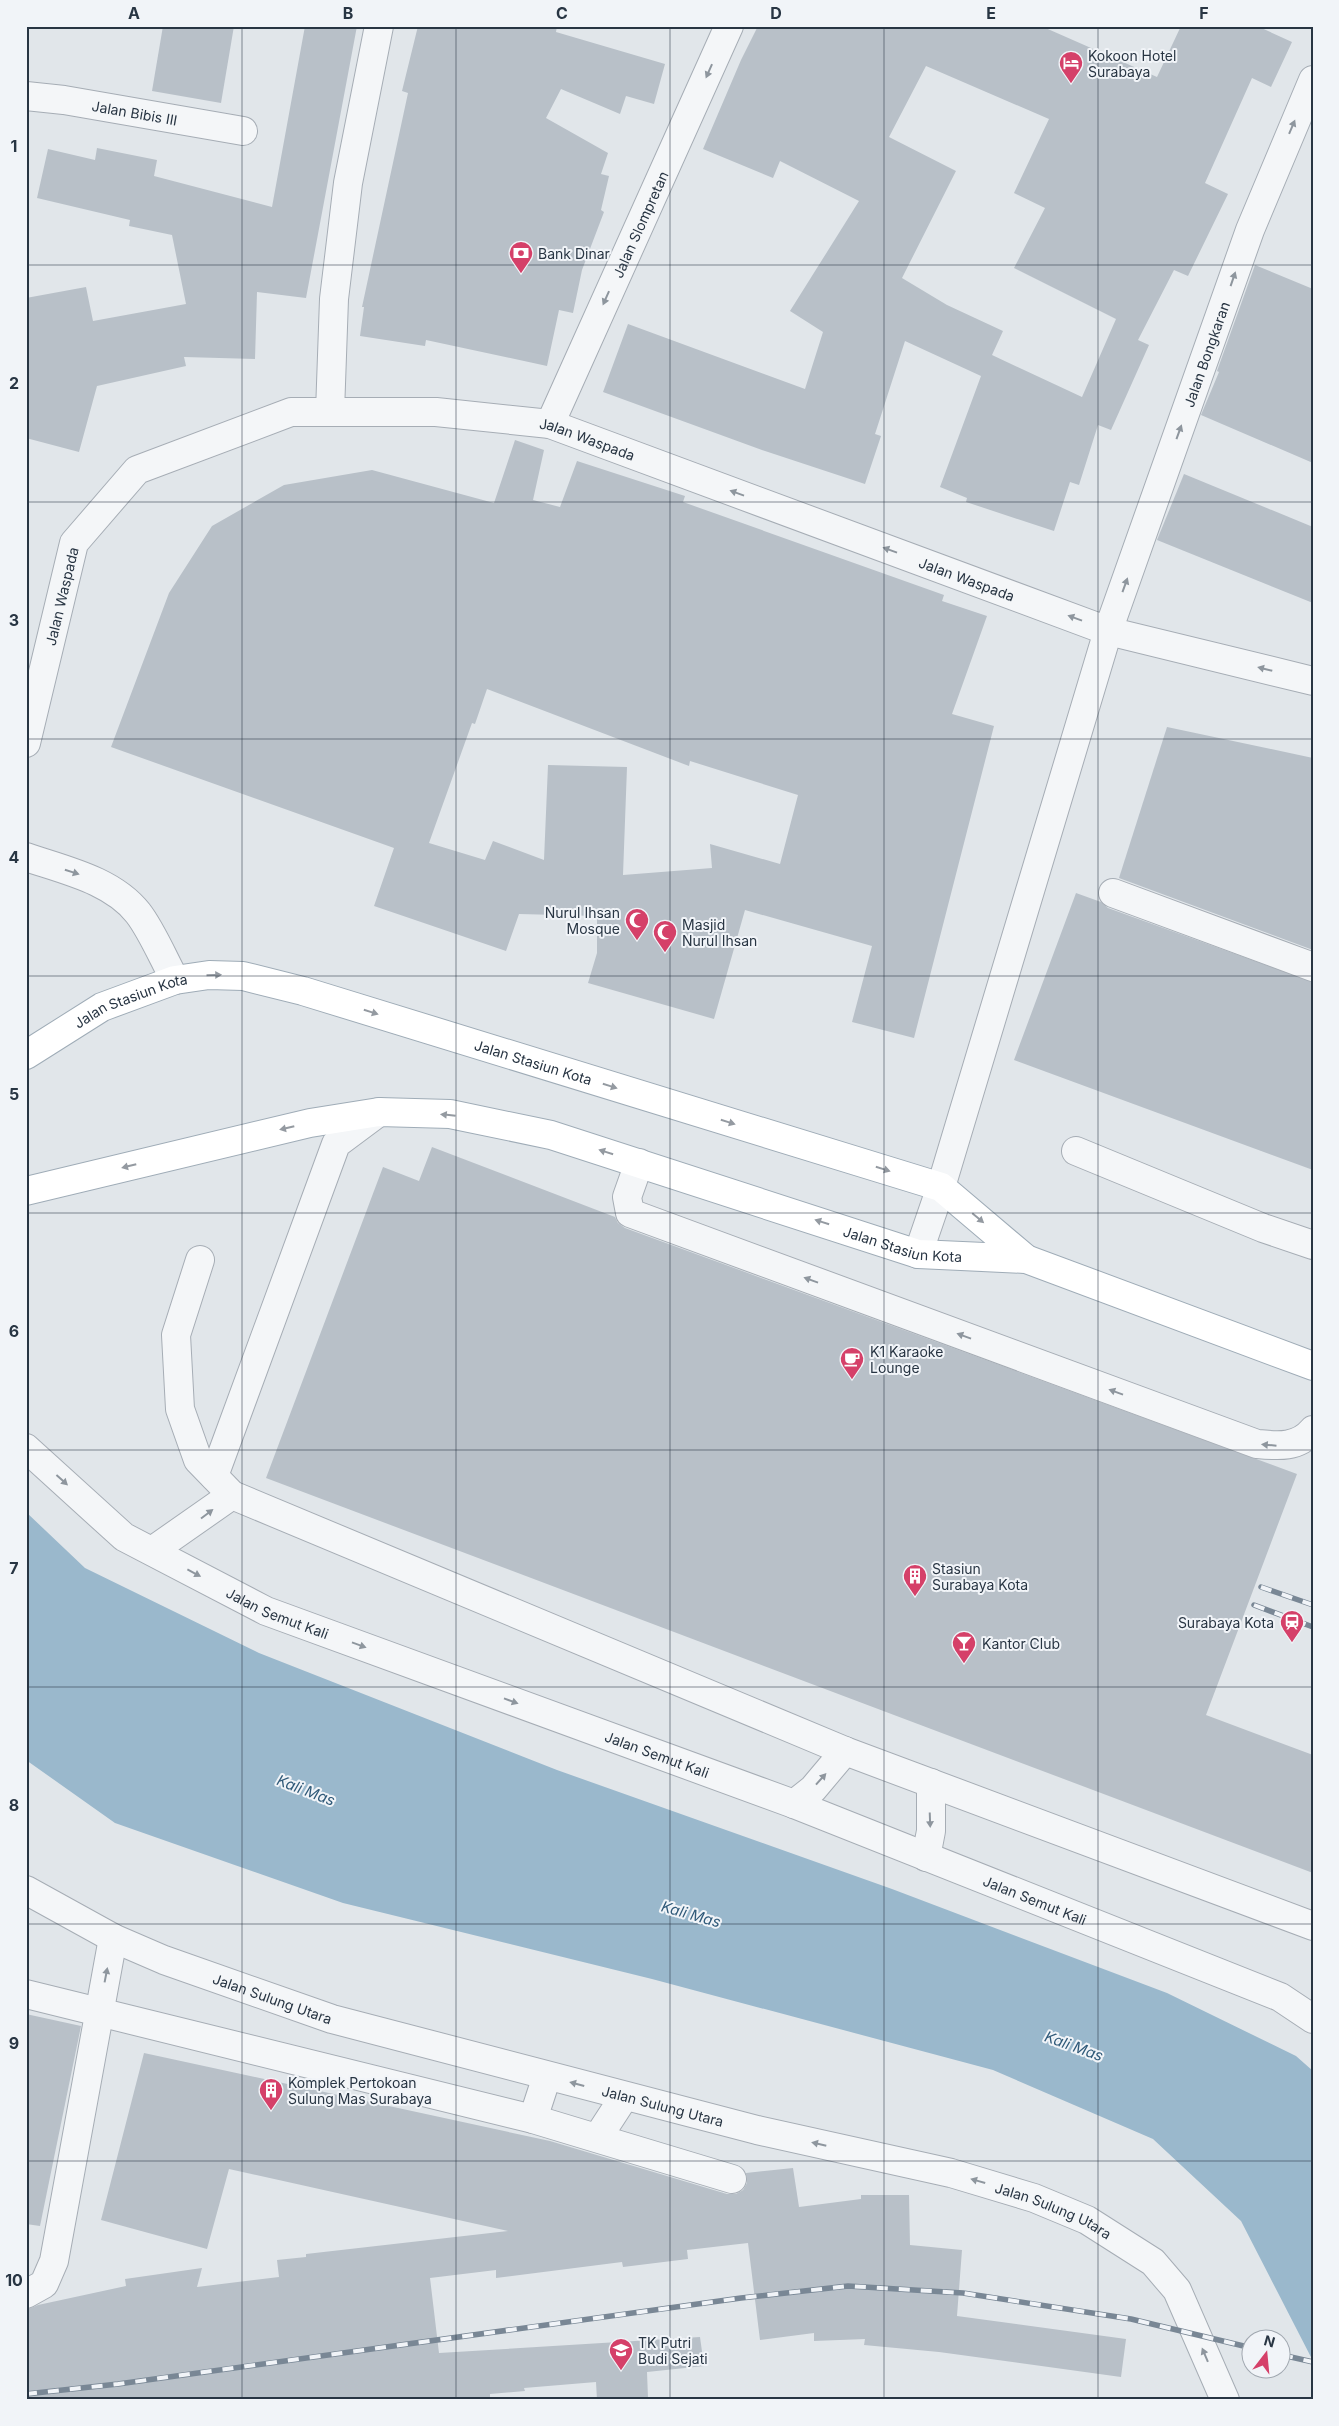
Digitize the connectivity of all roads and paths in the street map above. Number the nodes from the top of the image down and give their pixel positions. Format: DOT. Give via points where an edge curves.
graph roads {
  1 [pos="379,26"];
  2 [pos="729,26"];
  3 [pos="1313,80"];
  4 [pos="26,96"];
  5 [pos="243,131"];
  6 [pos="330,412"];
  7 [pos="550,424"];
  8 [pos="1108,631"];
  9 [pos="1313,681"];
  10 [pos="26,743"];
  11 [pos="26,857"];
  12 [pos="1113,893"];
  13 [pos="1313,967"];
  14 [pos="175,980"];
  15 [pos="26,1055"];
  16 [pos="379,1112"];
  17 [pos="1076,1151"];
  18 [pos="639,1163"];
  19 [pos="941,1187"];
  20 [pos="26,1191"];
  21 [pos="1313,1245"];
  22 [pos="918,1254"];
  23 [pos="1026,1259"];
  24 [pos="200,1260"];
  25 [pos="1313,1366"];
  26 [pos="1313,1430"];
  27 [pos="26,1448"];
  28 [pos="214,1476"];
  29 [pos="232,1495"];
  30 [pos="152,1551"];
  31 [pos="845,1750"];
  32 [pos="931,1783"];
  33 [pos="794,1804"];
  34 [pos="926,1857"];
  35 [pos="26,1890"];
  36 [pos="1313,1926"];
  37 [pos="113,1938"];
  38 [pos="26,1994"];
  39 [pos="99,2012"];
  40 [pos="1313,2018"];
  41 [pos="547,2076"];
  42 [pos="624,2097"];
  43 [pos="533,2119"];
  44 [pos="598,2137"];
  45 [pos="732,2179"];
  46 [pos="26,2294"];
  47 [pos="1224,2400"];
  1 -- 6 [label="street" via="348,183 334,299"];
  2 -- 7 [label="street, Jalan Slompretan, one-way"];
  8 -- 3 [label="street, Jalan Bongkaran, one-way" via="1250,230"];
  4 -- 5 [label="street, Jalan Bibis III"];
  6 -- 7 [label="street, Jalan Waspada" via="436,412"];
  6 -- 10 [label="street, Jalan Waspada" via="291,412 137,470 74,543"];
  8 -- 7 [label="street, Jalan Waspada, one-way"];
  9 -- 8 [label="street, Jalan Waspada, one-way"];
  8 -- 19 [label="street, Jalan Bongkaran"];
  11 -- 14 [label="street, one-way" via="85,877 113,891 138,913"];
  12 -- 13 [label="street"];
  14 -- 15 [label="main road, Jalan Stasiun Kota" via="102,1007"];
  14 -- 19 [label="main road, Jalan Stasiun Kota, one-way" via="209,975 243,976 303,990"];
  18 -- 16 [label="main road, Jalan Stasiun Kota, one-way" via="551,1135 450,1114"];
  16 -- 20 [label="main road, Jalan Stasiun Kota, one-way" via="310,1123"];
  16 -- 28 [label="street" via="336,1144"];
  17 -- 21 [label="street" via="1263,1228"];
  22 -- 18 [label="main road, Jalan Stasiun Kota, one-way"];
  26 -- 18 [label="street, one-way" via="1286,1446 1257,1444 630,1213 627,1197"];
  19 -- 22 [label="street, Jalan Bongkaran"];
  19 -- 23 [label="main road, Jalan Stasiun Kota, one-way"];
  22 -- 23 [label="main road, Jalan Stasiun Kota"];
  23 -- 25 [label="main road, Jalan Stasiun Kota"];
  24 -- 28 [label="street" via="176,1335 180,1409 198,1460"];
  27 -- 30 [label="street, Jalan Semut Kali, one-way" via="124,1537"];
  28 -- 29 [label="street"];
  30 -- 29 [label="street, one-way"];
  29 -- 31 [label="street"];
  30 -- 33 [label="street, Jalan Semut Kali, one-way" via="266,1611"];
  31 -- 32 [label="street"];
  33 -- 31 [label="street, one-way" via="823,1778"];
  32 -- 34 [label="street, one-way" via="931,1831"];
  32 -- 36 [label="street"];
  33 -- 34 [label="street, Jalan Semut Kali"];
  34 -- 40 [label="street, Jalan Semut Kali" via="1280,1997"];
  35 -- 37 [label="street, Jalan Sulung Utara"];
  39 -- 37 [label="street, one-way"];
  37 -- 41 [label="street, Jalan Sulung Utara" via="164,1960 332,2020"];
  38 -- 39 [label="street"];
  39 -- 43 [label="street"];
  39 -- 46 [label="street" via="54,2261 44,2284"];
  42 -- 41 [label="street, Jalan Sulung Utara, one-way"];
  41 -- 43 [label="street"];
  42 -- 44 [label="street"];
  47 -- 42 [label="street, Jalan Sulung Utara, one-way" via="1177,2290 1153,2262 1087,2220 1034,2198 951,2173"];
  43 -- 44 [label="street"];
  44 -- 45 [label="street"];
}
